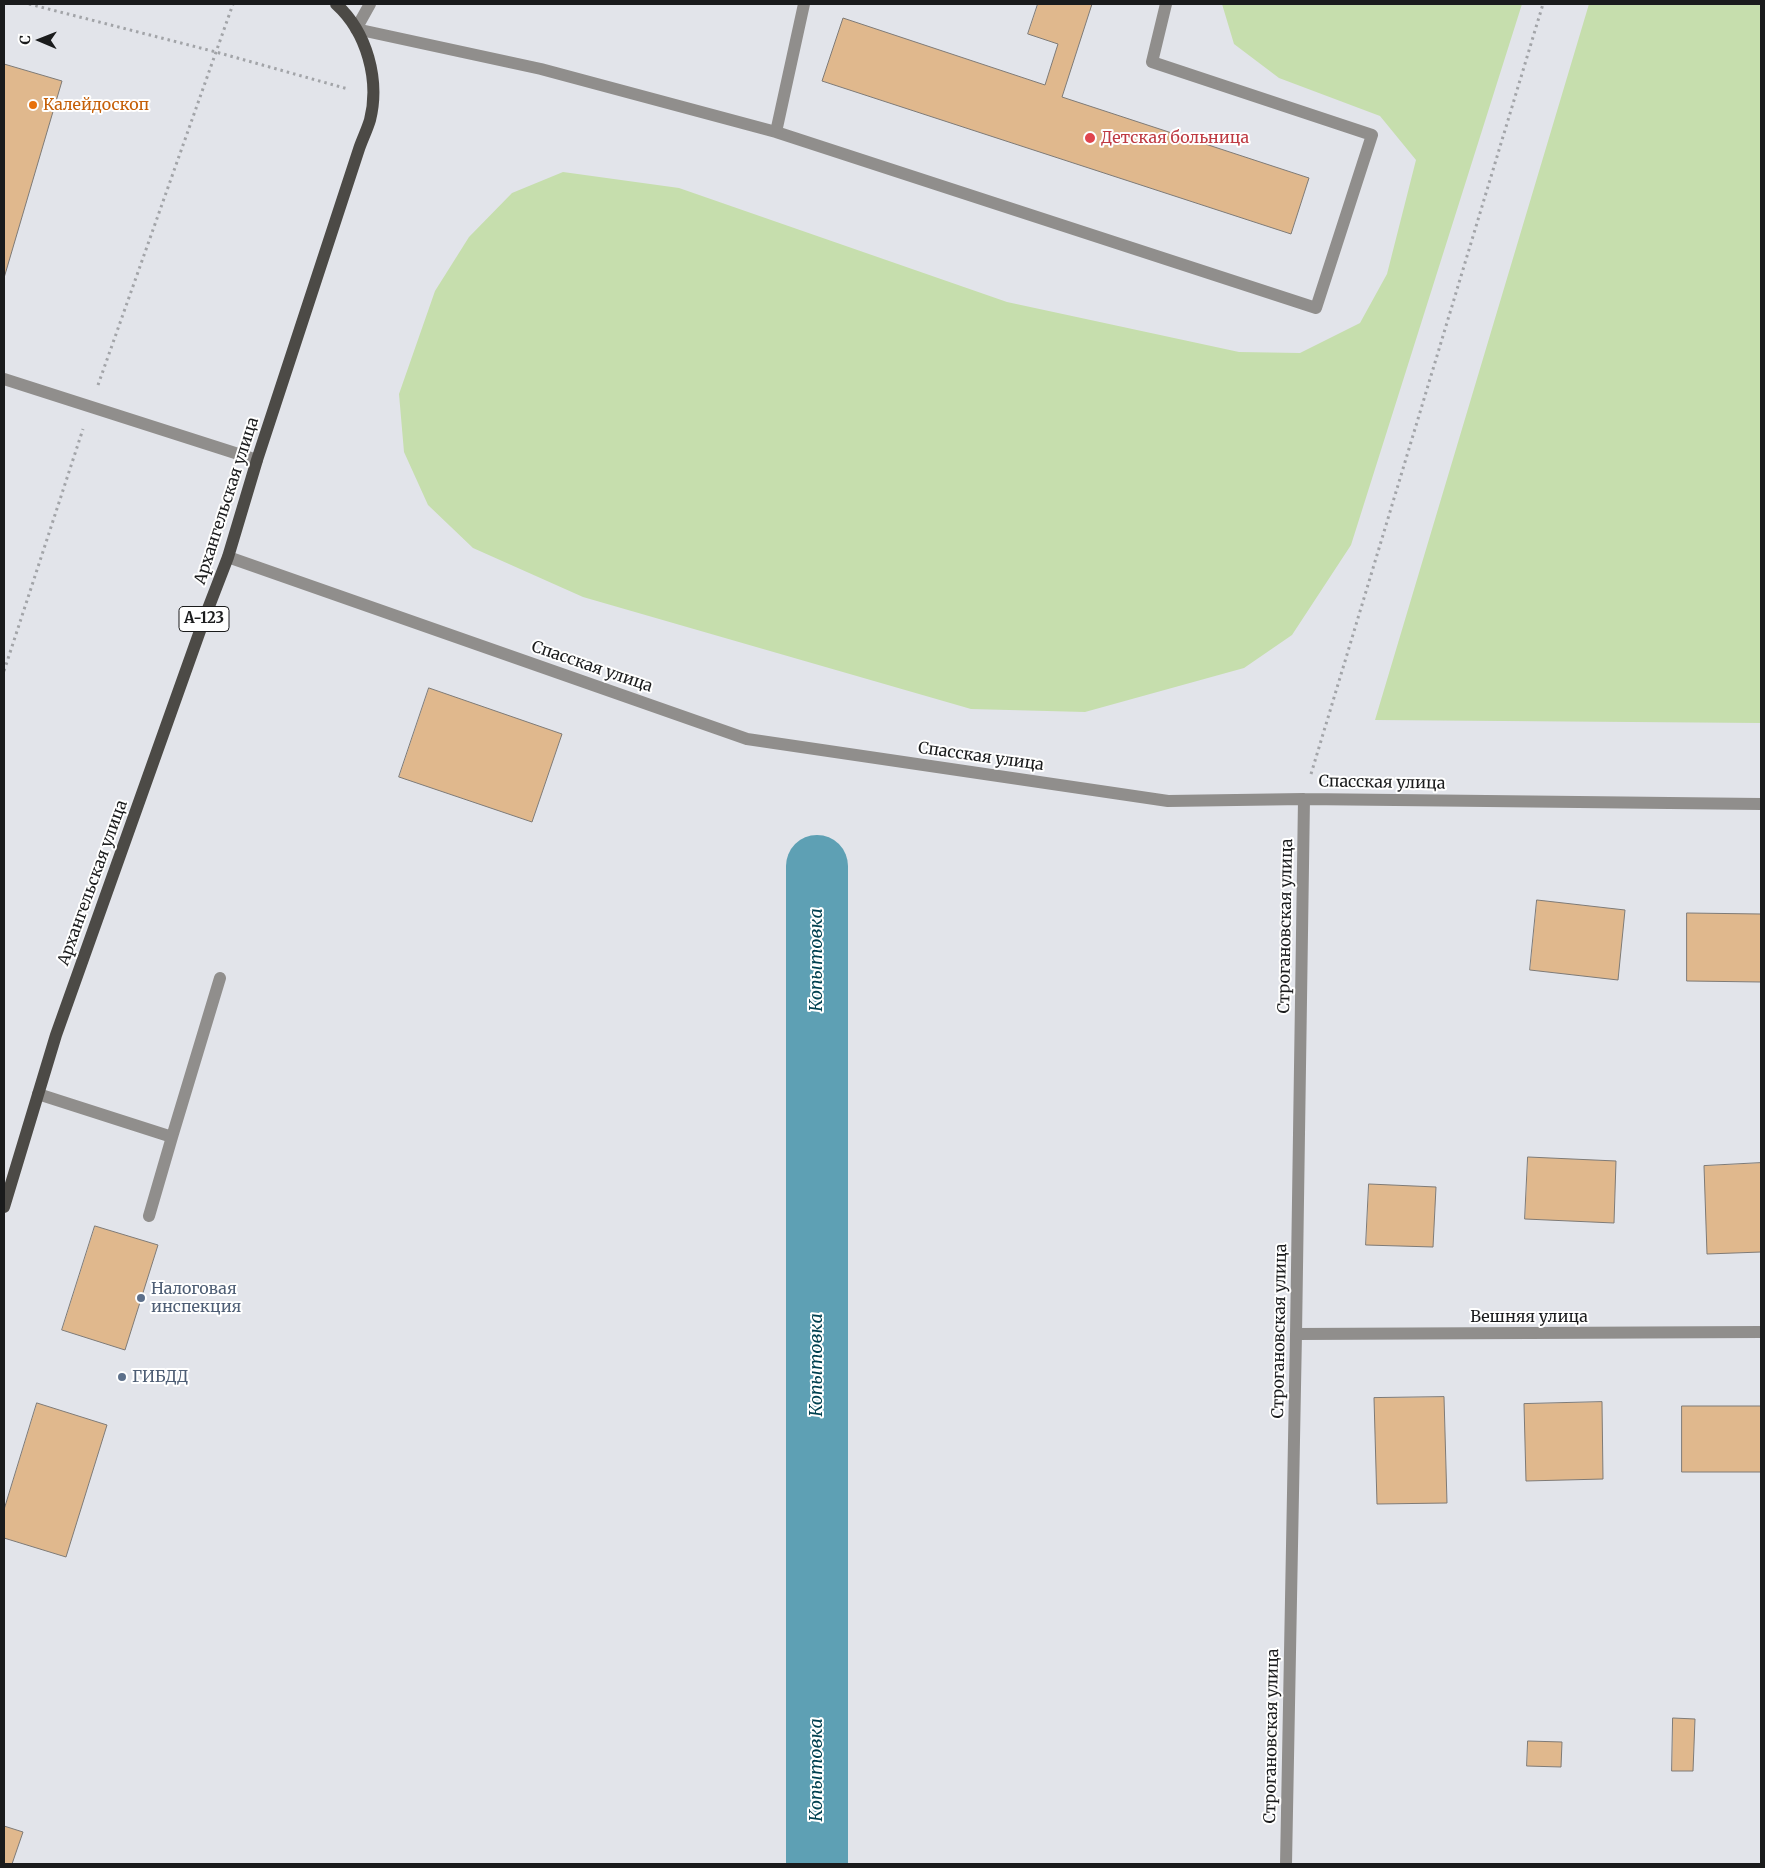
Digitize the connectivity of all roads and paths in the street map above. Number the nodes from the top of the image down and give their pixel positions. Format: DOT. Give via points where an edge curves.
graph roads {
  1 [pos="28,4"];
  2 [pos="233,4"];
  3 [pos="336,4"];
  4 [pos="370,4"];
  5 [pos="804,4"];
  6 [pos="1166,4"];
  7 [pos="1543,4"];
  8 [pos="356,28"];
  9 [pos="216,52"];
  10 [pos="373,96"];
  11 [pos="776,132"];
  12 [pos="4,380"];
  13 [pos="90,407"];
  14 [pos="257,460"];
  15 [pos="228,557"];
  16 [pos="4,671"];
  17 [pos="1304,799"];
  18 [pos="1761,804"];
  19 [pos="220,978"];
  20 [pos="38,1094"];
  21 [pos="172,1137"];
  22 [pos="4,1207"];
  23 [pos="149,1216"];
  24 [pos="1761,1332"];
  25 [pos="1296,1334"];
  26 [pos="1286,1864"];
  1 -- 9 [label="path"];
  2 -- 9 [label="path"];
  3 -- 8 [label="main road, А-123"];
  4 -- 8 [label="street"];
  5 -- 11 [label="street"];
  6 -- 11 [label="street" via="1152,62 1372,135 1316,308"];
  7 -- 17 [label="path"];
  8 -- 10 [label="main road, Архангельская улица / А-123" via="366,49"];
  8 -- 11 [label="street" via="541,69"];
  9 -- 10 [label="path"];
  9 -- 13 [label="path"];
  10 -- 14 [label="main road, Архангельская улица / А-123" via="370,121"];
  12 -- 13 [label="street"];
  13 -- 14 [label="street"];
  13 -- 16 [label="path"];
  14 -- 15 [label="main road, Архангельская улица / А-123"];
  15 -- 17 [label="street, Спасская улица" via="747,739 1168,801"];
  15 -- 20 [label="main road, Архангельская улица / А-123" via="56,1035"];
  17 -- 18 [label="street, Спасская улица"];
  17 -- 25 [label="street, Строгановская улица"];
  19 -- 21 [label="street"];
  20 -- 21 [label="street"];
  20 -- 22 [label="main road, Архангельская улица / А-123"];
  21 -- 23 [label="street"];
  24 -- 25 [label="street, Вешняя улица"];
  25 -- 26 [label="street, Строгановская улица"];
}
